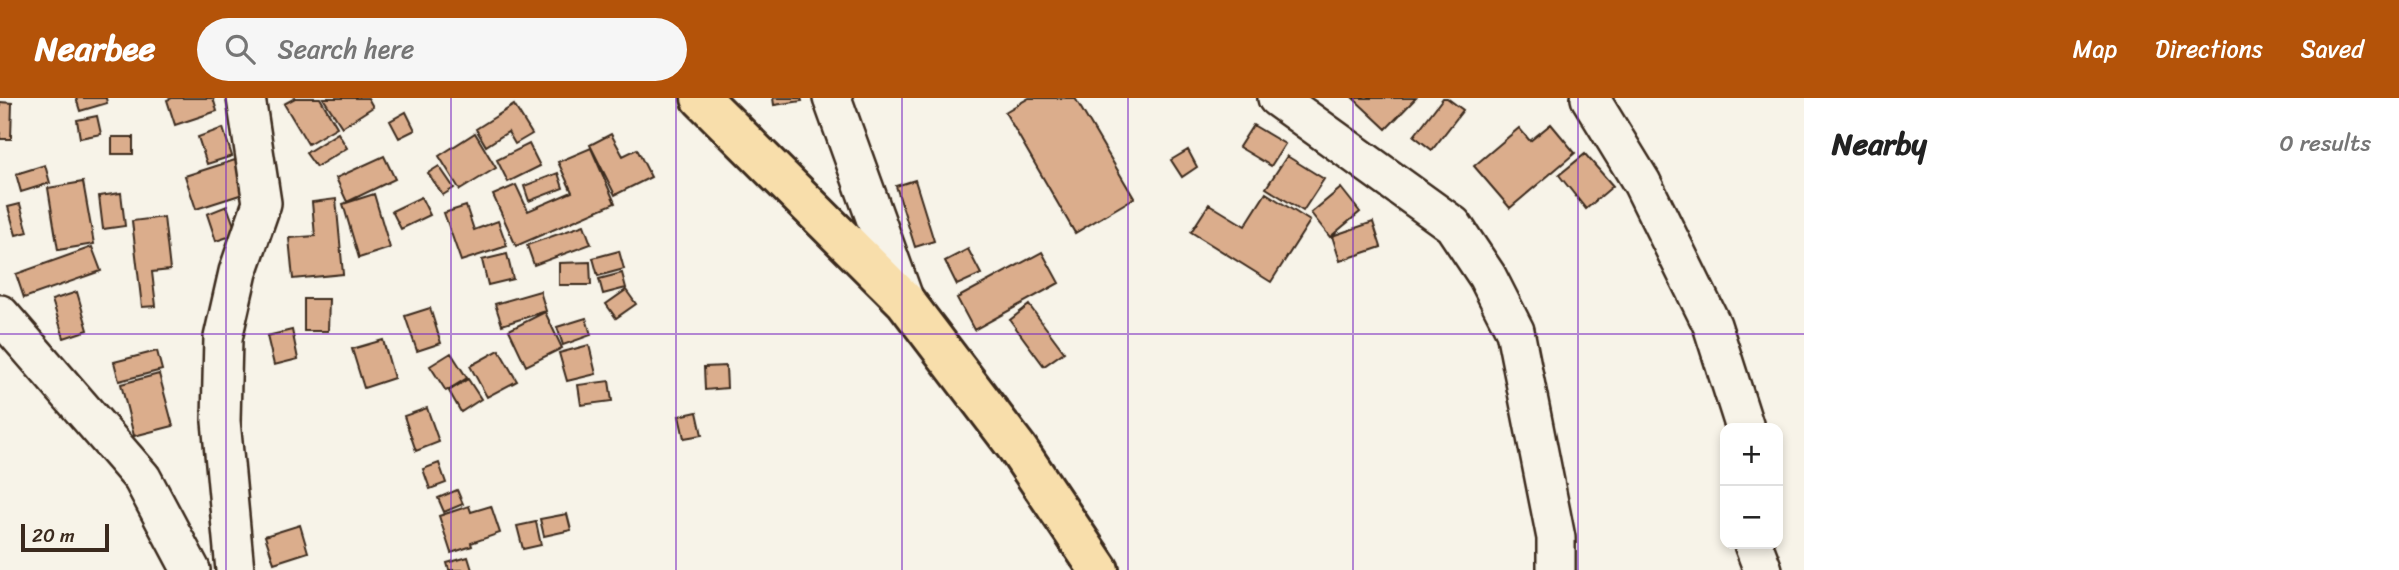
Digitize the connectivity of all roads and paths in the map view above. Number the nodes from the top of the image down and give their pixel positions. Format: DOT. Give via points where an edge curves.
graph roads {
  1 [pos="246,98"];
  2 [pos="701,98"];
  3 [pos="832,98"];
  4 [pos="1277,98"];
  5 [pos="1590,98"];
  6 [pos="905,301"];
  7 [pos="0,314"];
  8 [pos="1743,423"];
  9 [pos="1755,549"];
  10 [pos="191,570"];
  11 [pos="234,570"];
  12 [pos="1099,570"];
  13 [pos="1556,570"];
  14 [pos="1763,570"];
  1 -- 11 [label="street" via="262,203 238,272 223,338 220,421"];
  2 -- 6 [label="highway"];
  3 -- 6 [label="street"];
  4 -- 13 [label="street" via="1453,225 1487,275 1515,331 1556,538"];
  5 -- 8 [label="street" via="1642,183 1712,325"];
  6 -- 12 [label="highway" via="1017,448"];
  7 -- 10 [label="street" via="142,478"];
  9 -- 14 [label="street"];
}
